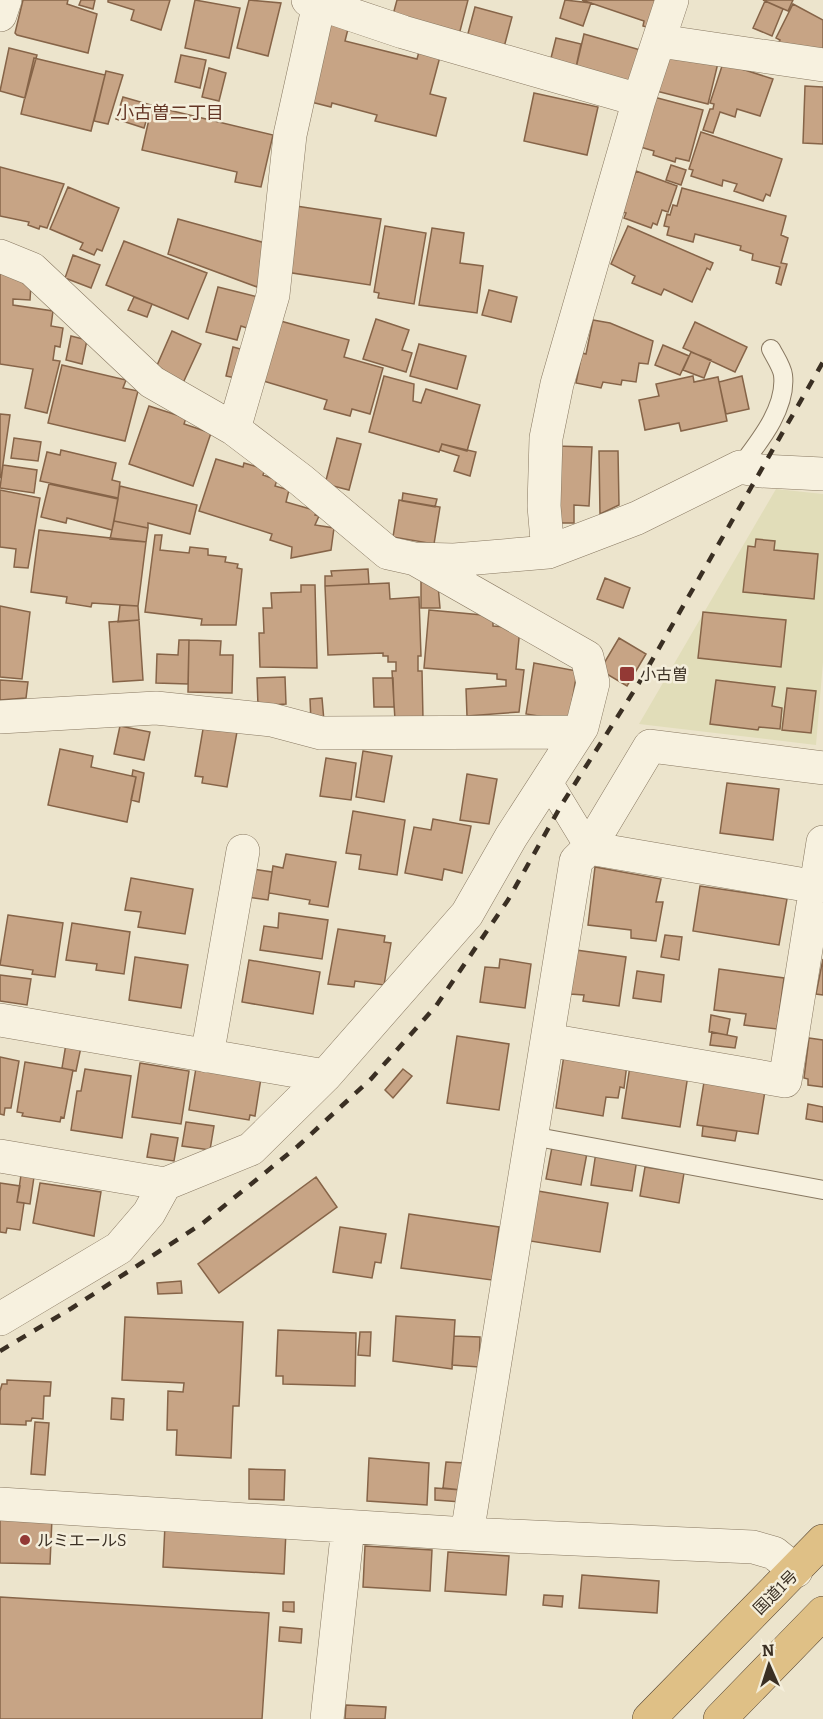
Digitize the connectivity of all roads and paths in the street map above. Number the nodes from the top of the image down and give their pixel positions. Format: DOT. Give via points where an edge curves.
graph roads {
  1 [pos="5,0"];
  2 [pos="672,0"];
  3 [pos="313,2"];
  4 [pos="0,15"];
  5 [pos="660,41"];
  6 [pos="823,65"];
  7 [pos="639,100"];
  8 [pos="0,256"];
  9 [pos="771,349"];
  10 [pos="234,429"];
  11 [pos="740,467"];
  12 [pos="823,474"];
  13 [pos="548,552"];
  14 [pos="415,559"];
  15 [pos="0,717"];
  16 [pos="579,732"];
  17 [pos="823,768"];
  18 [pos="547,779"];
  19 [pos="823,842"];
  20 [pos="589,848"];
  21 [pos="243,851"];
  22 [pos="817,887"];
  23 [pos="0,1020"];
  24 [pos="548,1040"];
  25 [pos="207,1056"];
  26 [pos="325,1076"];
  27 [pos="532,1136"];
  28 [pos="0,1156"];
  29 [pos="165,1184"];
  30 [pos="823,1190"];
  31 [pos="0,1319"];
  32 [pos="0,1504"];
  33 [pos="348,1527"];
  34 [pos="467,1534"];
  35 [pos="823,1541"];
  36 [pos="796,1571"];
  37 [pos="823,1613"];
  38 [pos="327,1719"];
  39 [pos="649,1719"];
  40 [pos="720,1719"];
  1 -- 4 [label="street"];
  2 -- 5 [label="street"];
  3 -- 7 [label="street" via="492,59"];
  3 -- 10 [label="street" via="290,135 273,295"];
  5 -- 6 [label="street"];
  5 -- 7 [label="street"];
  7 -- 13 [label="street" via="557,384 546,438 544,506"];
  8 -- 10 [label="street" via="32,269 152,382"];
  9 -- 11 [label="lane" via="783,373 782,397 761,439"];
  10 -- 14 [label="street" via="388,553"];
  11 -- 12 [label="street"];
  11 -- 13 [label="street" via="637,518"];
  13 -- 14 [label="street" via="454,560"];
  14 -- 16 [label="street" via="586,657 593,683"];
  15 -- 16 [label="street" via="156,708 272,720 321,733"];
  16 -- 18 [label="street"];
  17 -- 20 [label="street" via="650,746"];
  18 -- 20 [label="street"];
  18 -- 26 [label="street" via="467,914"];
  19 -- 22 [label="street"];
  20 -- 22 [label="street"];
  20 -- 24 [label="street" via="576,861"];
  21 -- 25 [label="street"];
  22 -- 24 [label="street" via="784,1081"];
  23 -- 25 [label="street"];
  24 -- 27 [label="street"];
  25 -- 26 [label="street"];
  26 -- 29 [label="street" via="251,1149"];
  27 -- 30 [label="lane"];
  27 -- 34 [label="street"];
  28 -- 29 [label="street"];
  29 -- 31 [label="street" via="149,1214 118,1248"];
  32 -- 33 [label="street"];
  33 -- 34 [label="street"];
  33 -- 38 [label="street"];
  34 -- 36 [label="street" via="753,1547 774,1553"];
  35 -- 36 [label="highway, 国道1号"];
  36 -- 39 [label="highway, 国道1号"];
  37 -- 40 [label="highway"];
}
